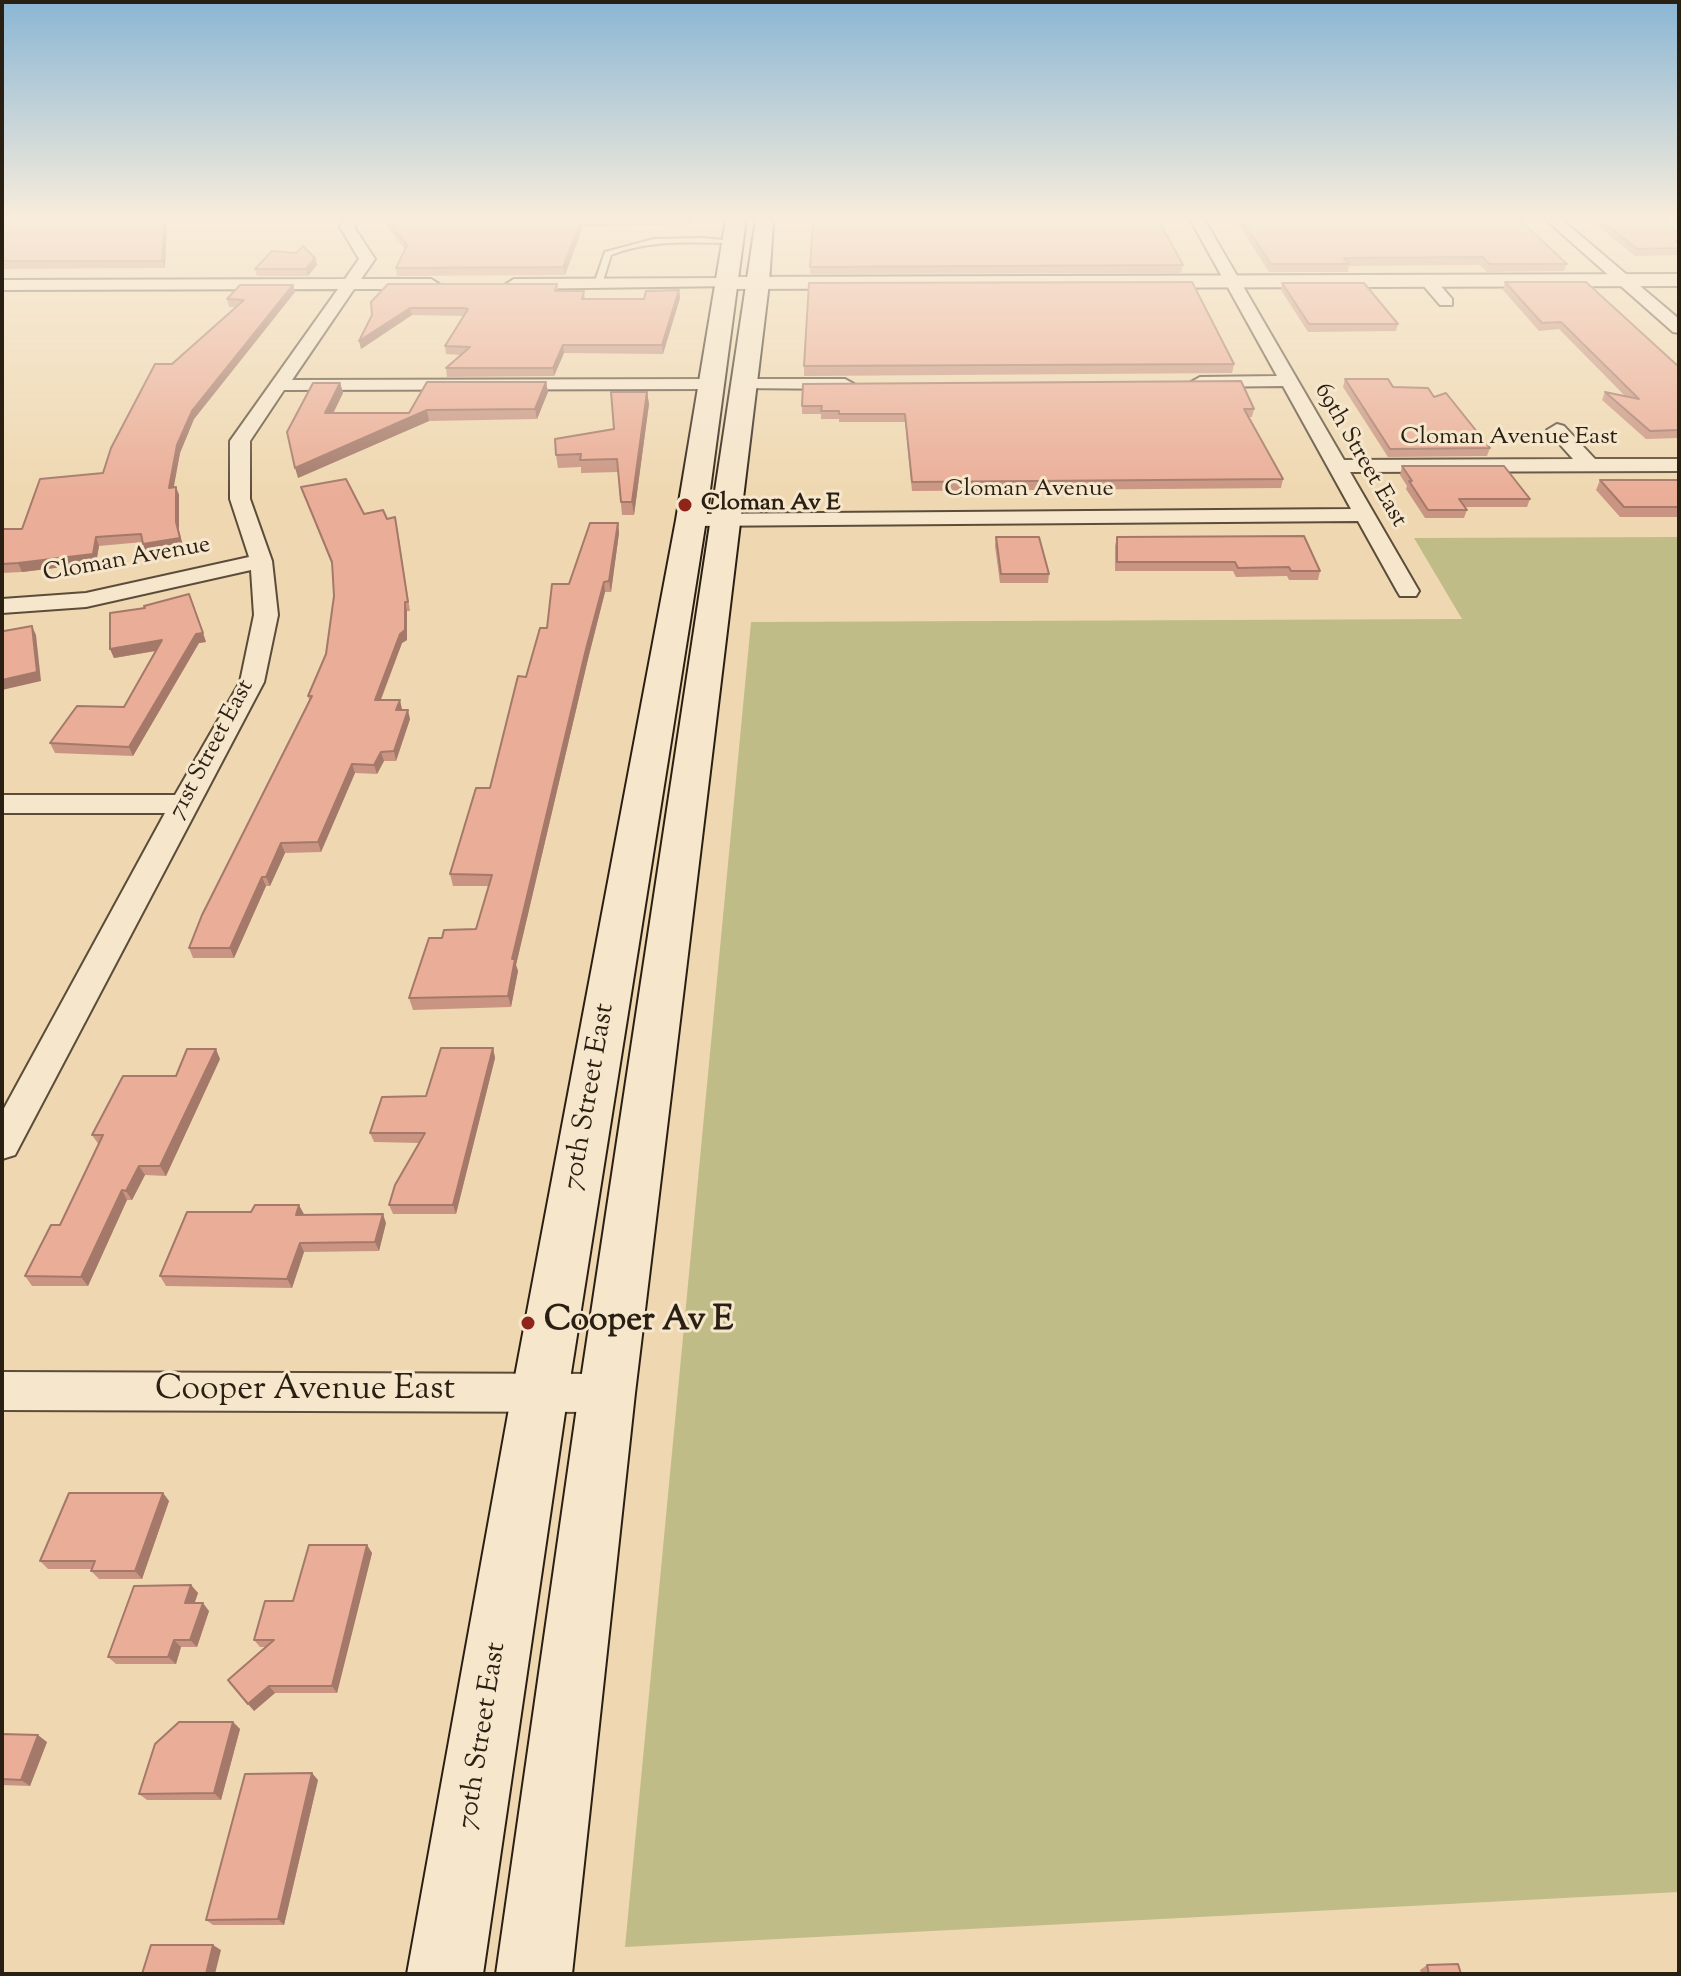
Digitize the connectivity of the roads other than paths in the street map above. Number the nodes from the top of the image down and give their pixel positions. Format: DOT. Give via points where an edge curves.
graph roads {
  1 [pos="329,311"];
  2 [pos="735,311"];
  3 [pos="1250,311"];
  4 [pos="1660,311"];
  5 [pos="1679,328"];
  6 [pos="1288,381"];
  7 [pos="1178,382"];
  8 [pos="862,383"];
  9 [pos="728,384"];
  10 [pos="277,385"];
  11 [pos="1557,430"];
  12 [pos="1588,464"];
  13 [pos="1679,465"];
  14 [pos="1339,466"];
  15 [pos="1367,515"];
  16 [pos="708,520"];
  17 [pos="261,561"];
  18 [pos="1408,591"];
  19 [pos="2,606"];
  20 [pos="2,804"];
  21 [pos="184,804"];
  22 [pos="2,1145"];
  23 [pos="2,1391"];
  24 [pos="540,1392"];
  25 [pos="607,1393"];
  26 [pos="445,1974"];
  27 [pos="534,1974"];
  1 -- 10 [label="street, 71st Street East"];
  2 -- 9 [label="main road, 70th Street East"];
  3 -- 6 [label="street, 69th Street East"];
  4 -- 5 [label="street"];
  6 -- 7 [label="street"];
  6 -- 14 [label="street, 69th Street East"];
  8 -- 9 [label="street"];
  9 -- 10 [label="street"];
  9 -- 16 [label="main road, 70th Street East"];
  10 -- 17 [label="street, 71st Street East" via="240,441 240,499"];
  11 -- 12 [label="street"];
  12 -- 13 [label="street, Cloman Avenue East"];
  12 -- 14 [label="street, Cloman Avenue East"];
  14 -- 15 [label="street, 69th Street East"];
  15 -- 16 [label="street, Cloman Avenue"];
  15 -- 18 [label="street, 69th Street East"];
  16 -- 24 [label="main road, 70th Street East"];
  16 -- 25 [label="main road, 70th Street East"];
  17 -- 19 [label="street, Cloman Avenue" via="86,600"];
  17 -- 21 [label="street, 71st Street East" via="266,615 252,682"];
  20 -- 21 [label="street"];
  21 -- 22 [label="street, 71st Street East"];
  23 -- 24 [label="street, Cooper Avenue East"];
  24 -- 25 [label="street, Cooper Avenue East"];
  24 -- 26 [label="main road, 70th Street East"];
  25 -- 27 [label="main road, 70th Street East"];
}
